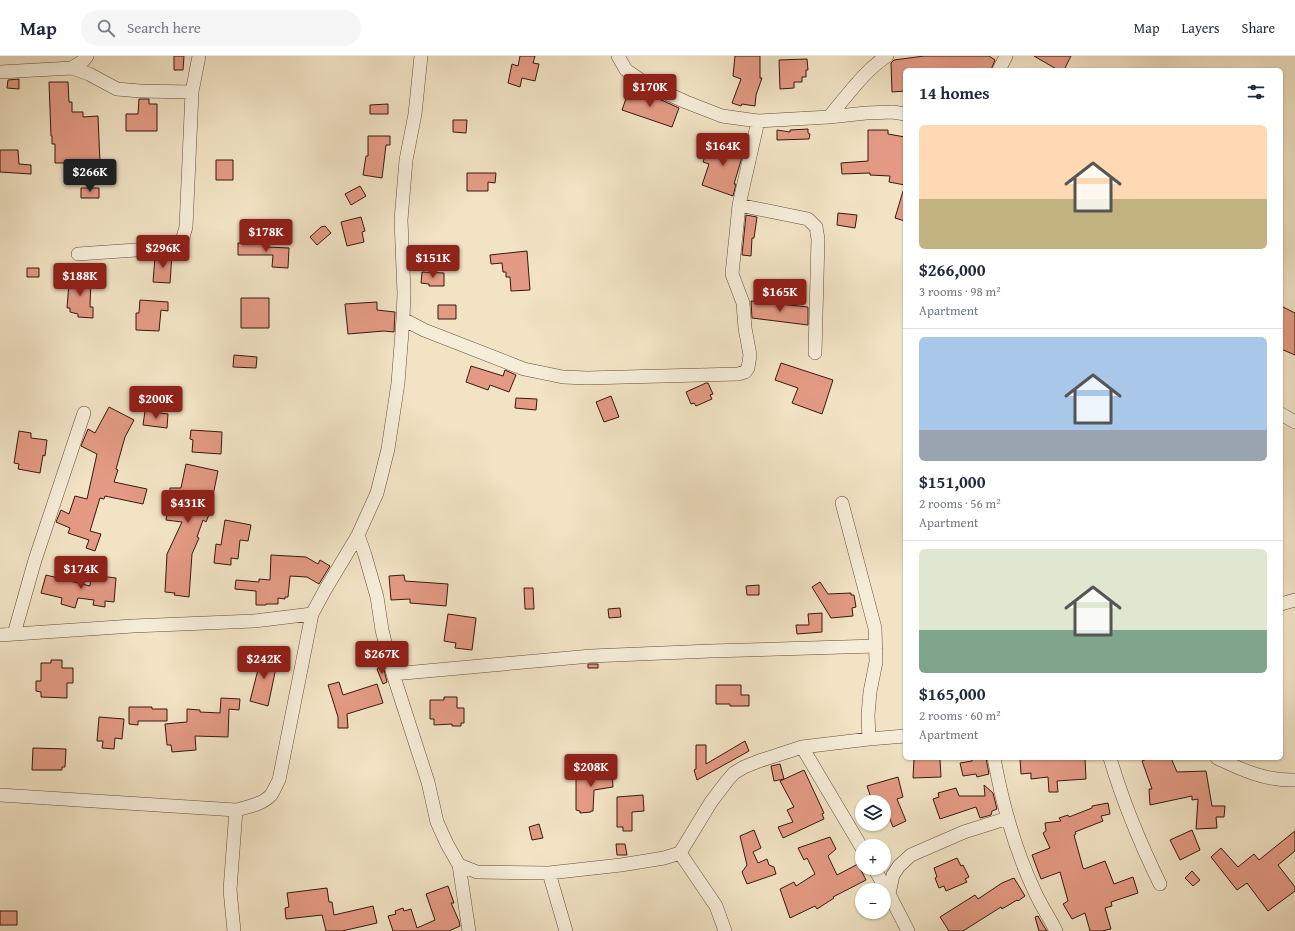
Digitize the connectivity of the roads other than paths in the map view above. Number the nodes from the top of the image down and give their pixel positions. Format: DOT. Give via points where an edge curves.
graph roads {
  1 [pos="87,56"];
  2 [pos="199,56"];
  3 [pos="421,56"];
  4 [pos="618,56"];
  5 [pos="887,56"];
  6 [pos="1006,56"];
  7 [pos="72,68"];
  8 [pos="1000,68"];
  9 [pos="0,72"];
  10 [pos="192,92"];
  11 [pos="903,114"];
  12 [pos="829,117"];
  13 [pos="758,121"];
  14 [pos="739,205"];
  15 [pos="78,254"];
  16 [pos="404,319"];
  17 [pos="814,353"];
  18 [pos="84,413"];
  19 [pos="1283,415"];
  20 [pos="1295,422"];
  21 [pos="842,503"];
  22 [pos="358,535"];
  23 [pos="1295,600"];
  24 [pos="1283,603"];
  25 [pos="312,614"];
  26 [pos="14,634"];
  27 [pos="0,635"];
  28 [pos="876,646"];
  29 [pos="392,674"];
  30 [pos="903,736"];
  31 [pos="869,739"];
  32 [pos="802,747"];
  33 [pos="994,760"];
  34 [pos="1111,760"];
  35 [pos="1221,760"];
  36 [pos="1295,780"];
  37 [pos="0,796"];
  38 [pos="236,810"];
  39 [pos="1008,818"];
  40 [pos="857,839"];
  41 [pos="680,853"];
  42 [pos="459,866"];
  43 [pos="549,873"];
  44 [pos="1160,884"];
  45 [pos="891,888"];
  46 [pos="891,896"];
  47 [pos="234,931"];
  48 [pos="470,931"];
  49 [pos="566,931"];
  50 [pos="725,931"];
  51 [pos="908,931"];
  52 [pos="1056,931"];
  1 -- 7 [label="street"];
  2 -- 10 [label="street"];
  3 -- 16 [label="street" via="415,114 406,160 401,220"];
  4 -- 13 [label="street" via="626,70 648,86 722,116"];
  5 -- 12 [label="street" via="865,74"];
  6 -- 8 [label="street"];
  7 -- 9 [label="street"];
  7 -- 10 [label="street" via="117,88"];
  10 -- 15 [label="street" via="186,227 181,244 165,248"];
  11 -- 12 [label="street" via="866,113"];
  12 -- 13 [label="street"];
  13 -- 14 [label="street"];
  14 -- 16 [label="street" via="732,274 743,303 750,355 748,368 744,372 587,378 551,375 524,369 424,330"];
  14 -- 17 [label="street" via="808,219 816,227 818,239"];
  16 -- 22 [label="street" via="388,448 377,493"];
  18 -- 26 [label="street" via="35,560"];
  19 -- 20 [label="street"];
  21 -- 28 [label="street" via="873,620"];
  22 -- 25 [label="street"];
  22 -- 29 [label="street" via="377,597"];
  23 -- 24 [label="street"];
  25 -- 26 [label="street" via="254,621"];
  25 -- 38 [label="street" via="279,780 271,795 261,802"];
  26 -- 27 [label="street"];
  28 -- 29 [label="street" via="591,656"];
  28 -- 31 [label="street" via="868,715"];
  29 -- 42 [label="street" via="428,782 437,822"];
  30 -- 31 [label="street"];
  31 -- 32 [label="street"];
  32 -- 40 [label="street"];
  32 -- 41 [label="street" via="759,761 734,774 711,802"];
  33 -- 39 [label="street"];
  34 -- 44 [label="street" via="1138,839"];
  35 -- 36 [label="street" via="1265,778"];
  37 -- 38 [label="street"];
  38 -- 47 [label="street" via="230,890"];
  39 -- 45 [label="street" via="964,832 911,855 893,875"];
  39 -- 52 [label="street" via="1034,891"];
  41 -- 43 [label="street" via="621,865"];
  41 -- 50 [label="street" via="716,906"];
  42 -- 43 [label="street" via="477,872"];
  42 -- 48 [label="street"];
  43 -- 49 [label="street"];
  46 -- 51 [label="street"];
}
